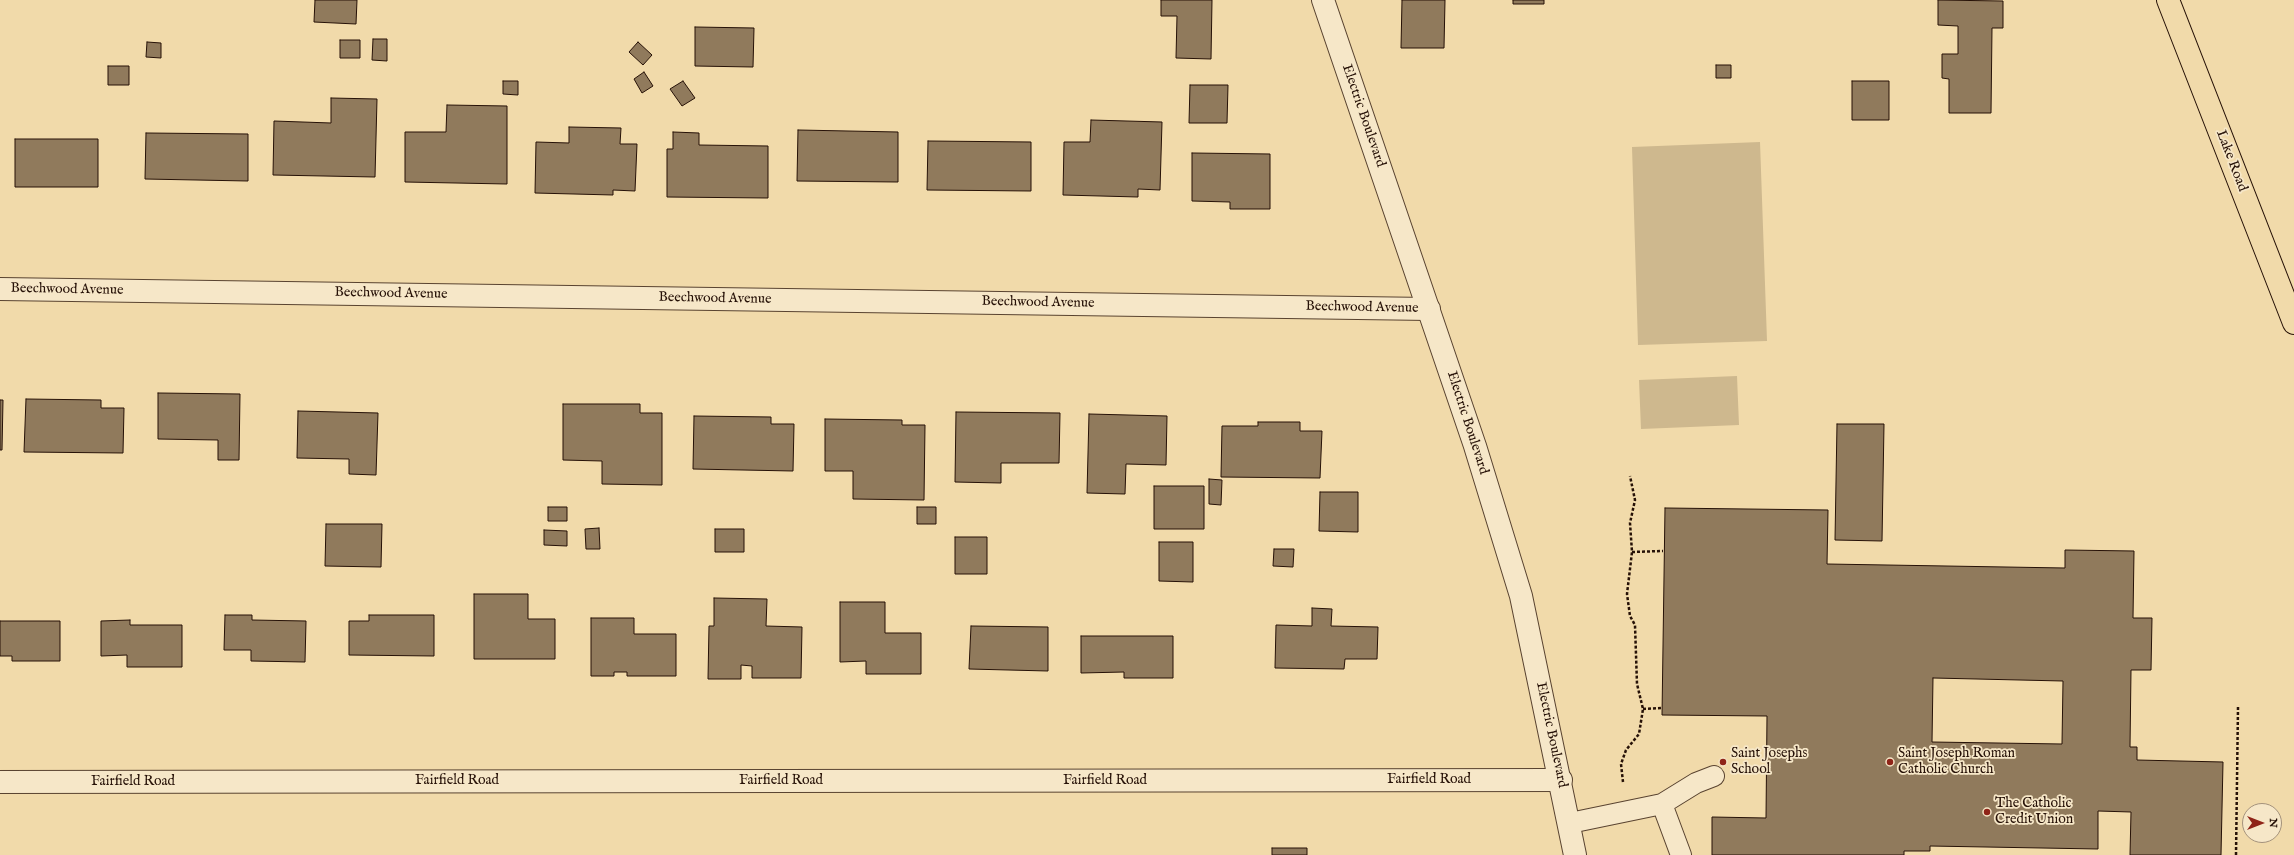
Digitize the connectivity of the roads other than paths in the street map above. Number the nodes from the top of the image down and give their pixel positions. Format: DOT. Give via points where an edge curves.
graph roads {
  1 [pos="1323,0"];
  2 [pos="2168,0"];
  3 [pos="0,289"];
  4 [pos="1429,309"];
  5 [pos="2294,323"];
  6 [pos="1714,776"];
  7 [pos="1561,780"];
  8 [pos="0,782"];
  9 [pos="1662,804"];
  10 [pos="1570,823"];
  11 [pos="1575,855"];
  12 [pos="1681,855"];
  1 -- 4 [label="street, Electric Boulevard"];
  2 -- 5 [label="main road, Lake Road"];
  3 -- 4 [label="street, Beechwood Avenue"];
  4 -- 7 [label="street, Electric Boulevard" via="1521,596"];
  6 -- 9 [label="lane" via="1696,783"];
  7 -- 8 [label="street, Fairfield Road"];
  7 -- 10 [label="street, Electric Boulevard"];
  9 -- 10 [label="lane"];
  9 -- 12 [label="lane"];
  10 -- 11 [label="street, Electric Boulevard"];
}
